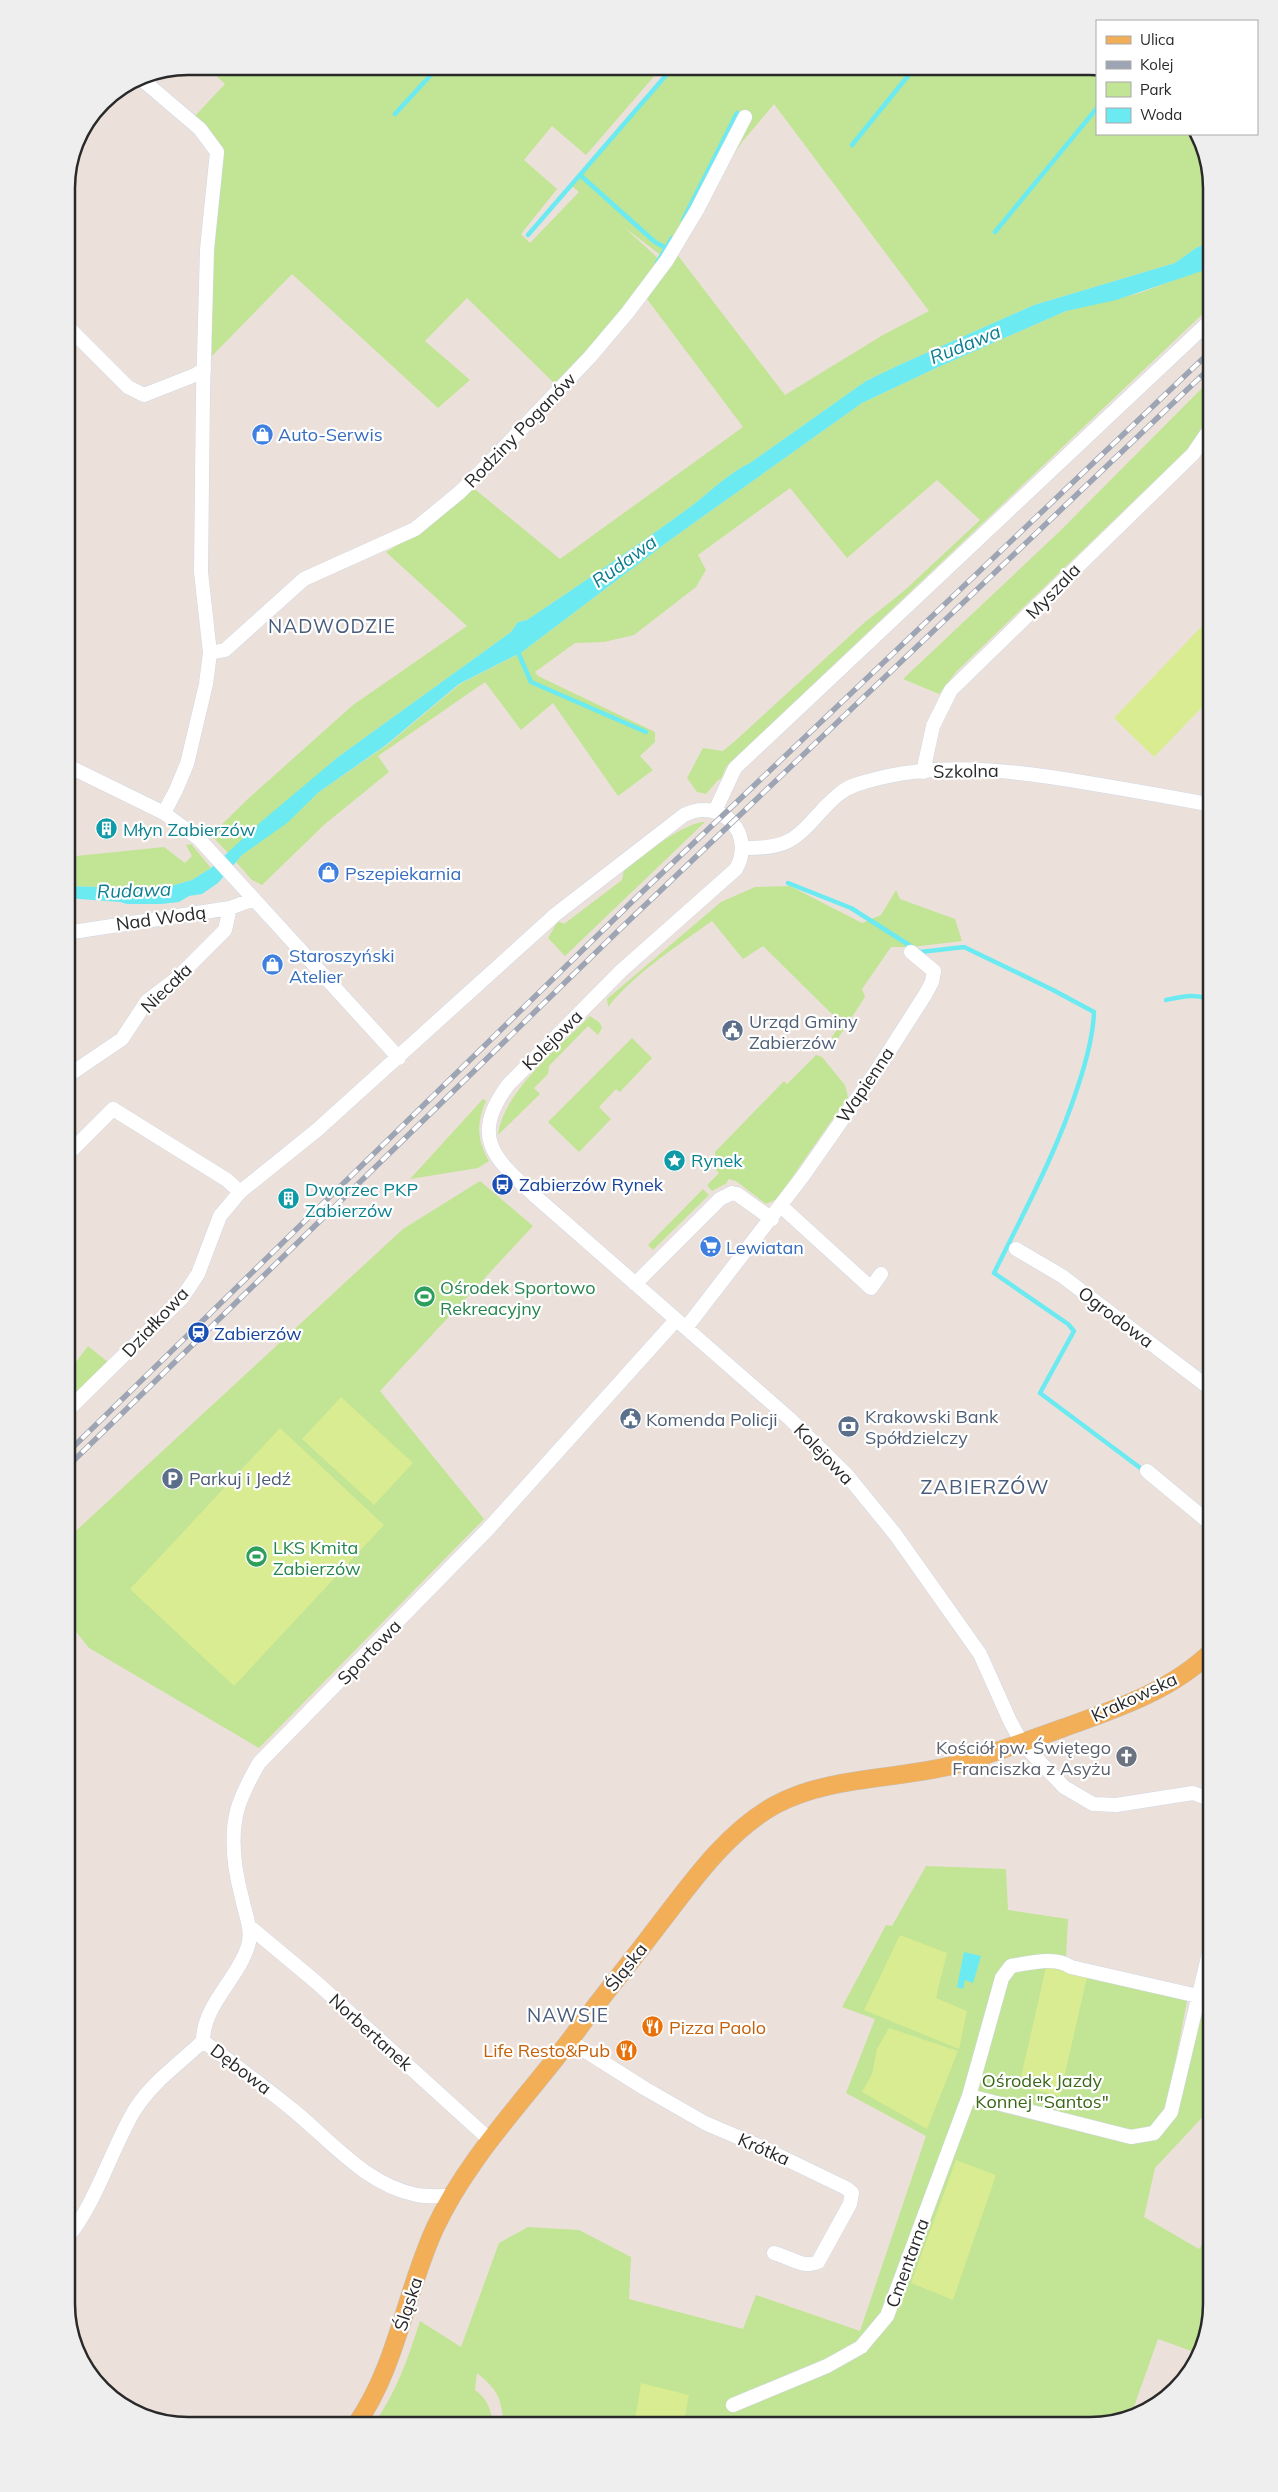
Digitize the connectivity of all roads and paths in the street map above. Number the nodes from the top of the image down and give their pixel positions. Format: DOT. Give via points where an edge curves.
graph roads {
  1 [pos="147,83"];
  2 [pos="745,117"];
  3 [pos="1203,327"];
  4 [pos="75,333"];
  5 [pos="204,369"];
  6 [pos="1203,439"];
  7 [pos="210,654"];
  8 [pos="75,769"];
  9 [pos="923,772"];
  10 [pos="1203,804"];
  11 [pos="715,810"];
  12 [pos="164,813"];
  13 [pos="742,848"];
  14 [pos="254,899"];
  15 [pos="230,908"];
  16 [pos="75,932"];
  17 [pos="911,952"];
  18 [pos="399,1058"];
  19 [pos="75,1072"];
  20 [pos="75,1147"];
  21 [pos="240,1192"];
  22 [pos="781,1206"];
  23 [pos="772,1219"];
  24 [pos="1016,1249"];
  25 [pos="881,1274"];
  26 [pos="635,1284"];
  27 [pos="681,1324"];
  28 [pos="1203,1383"];
  29 [pos="75,1403"];
  30 [pos="1147,1471"];
  31 [pos="1203,1518"];
  32 [pos="1203,1658"];
  33 [pos="1022,1743"];
  34 [pos="1203,1797"];
  35 [pos="250,1927"];
  36 [pos="1203,1976"];
  37 [pos="1198,1996"];
  38 [pos="568,2040"];
  39 [pos="203,2041"];
  40 [pos="970,2096"];
  41 [pos="490,2140"];
  42 [pos="451,2196"];
  43 [pos="75,2225"];
  44 [pos="774,2254"];
  45 [pos="733,2405"];
  46 [pos="360,2417"];
  1 -- 5 [label="street" via="200,129 217,152 207,249"];
  2 -- 7 [label="street, Rodziny Poganów" via="667,260 628,312 590,357 466,486 415,530 304,579 225,650"];
  3 -- 11 [label="street" via="743,760 729,777"];
  4 -- 5 [label="street" via="128,387 144,395"];
  5 -- 7 [label="street" via="201,572"];
  6 -- 9 [label="street, Myszala" via="1193,454 951,690 933,726"];
  7 -- 12 [label="street" via="187,764"];
  8 -- 12 [label="street"];
  9 -- 10 [label="street, Szkolna" via="962,768 1023,772"];
  9 -- 13 [label="street, Szkolna" via="905,773 849,787 789,842 774,847"];
  11 -- 13 [label="street" via="727,817 737,830"];
  11 -- 18 [label="street" via="698,810 684,815 619,865 534,933"];
  12 -- 14 [label="street" via="200,839"];
  13 -- 26 [label="street, Kolejowa" via="738,865 731,875 621,970 521,1072 498,1098 489,1119 489,1142 502,1165"];
  14 -- 15 [label="street, Nad Wodą"];
  14 -- 18 [label="street"];
  15 -- 16 [label="street, Nad Wodą"];
  15 -- 19 [label="street, Niecała" via="225,930 177,978 147,1001 122,1039"];
  17 -- 22 [label="street, Wapienna" via="934,971 932,982 877,1070"];
  18 -- 21 [label="street"];
  20 -- 21 [label="street" via="113,1109"];
  21 -- 29 [label="street, Działkowa" via="220,1216 198,1274 182,1298"];
  22 -- 23 [label="street, Wapienna"];
  22 -- 25 [label="street" via="871,1288"];
  23 -- 26 [label="street" via="732,1193 720,1199"];
  23 -- 27 [label="street, Wapienna"];
  24 -- 28 [label="street, Ogrodowa" via="1062,1276"];
  26 -- 27 [label="street, Kolejowa"];
  27 -- 33 [label="street, Kolejowa" via="790,1419 846,1474 895,1534 980,1654"];
  27 -- 35 [label="street, Sportowa" via="489,1528 259,1763 237,1812 234,1854"];
  30 -- 31 [label="street"];
  32 -- 33 [label="main road, Krakowska" via="1177,1679 1142,1698"];
  33 -- 34 [label="street" via="1064,1787 1093,1804 1116,1805 1193,1793"];
  33 -- 38 [label="main road, Śląska" via="931,1771 832,1785 802,1793 759,1815 731,1839 690,1886"];
  35 -- 39 [label="street, Sportowa" via="249,1945 216,2001 203,2030"];
  35 -- 41 [label="street, Norbertanek" via="316,1982"];
  36 -- 37 [label="street"];
  37 -- 40 [label="street, Cmentarna" via="1071,1967 1063,1961 1011,1966 1002,1978"];
  37 -- 40 [label="street" via="1171,2112 1154,2132 1131,2137"];
  38 -- 41 [label="main road, Śląska"];
  38 -- 44 [label="street, Krótka" via="705,2123 761,2146 852,2193 850,2204 818,2262 810,2266"];
  39 -- 42 [label="street, Dębowa" via="281,2100 370,2176 418,2195"];
  39 -- 43 [label="street, Dębowa" via="155,2083 135,2111"];
  40 -- 45 [label="street, Cmentarna" via="888,2316 862,2347 827,2366"];
  41 -- 42 [label="main road, Śląska"];
  42 -- 46 [label="main road, Śląska" via="420,2266 376,2390"];
}
